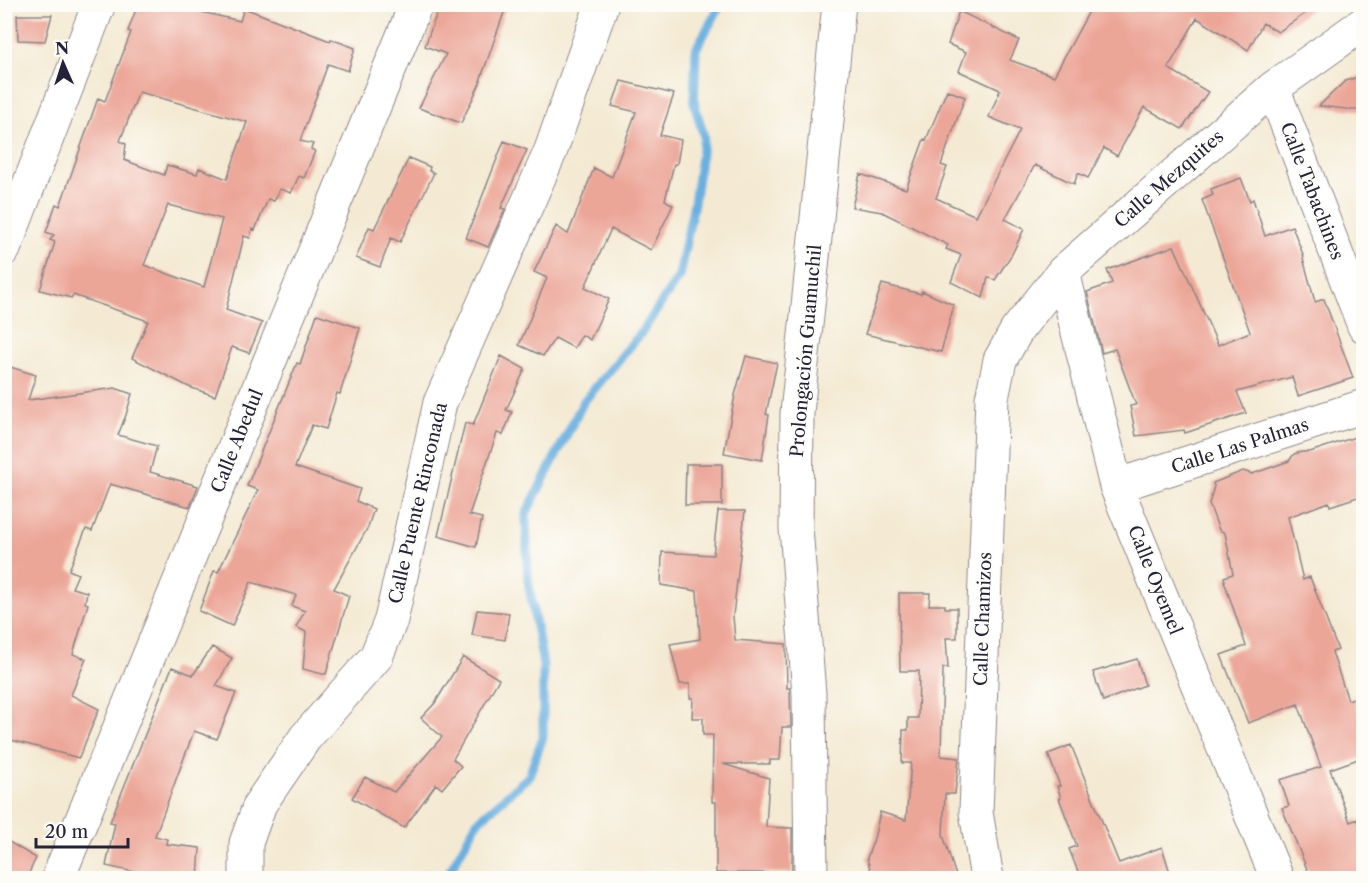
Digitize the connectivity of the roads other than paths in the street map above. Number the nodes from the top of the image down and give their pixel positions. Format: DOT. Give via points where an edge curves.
graph roads {
  1 [pos="99,4"];
  2 [pos="416,4"];
  3 [pos="602,4"];
  4 [pos="839,4"];
  5 [pos="1364,22"];
  6 [pos="1273,88"];
  7 [pos="4,249"];
  8 [pos="1063,272"];
  9 [pos="1364,326"];
  10 [pos="1000,360"];
  11 [pos="1364,406"];
  12 [pos="1116,486"];
  13 [pos="58,879"];
  14 [pos="246,879"];
  15 [pos="811,879"];
  16 [pos="987,879"];
  17 [pos="1277,879"];
  1 -- 7 [label="street"];
  2 -- 13 [label="street, Calle Abedul"];
  3 -- 14 [label="street, Calle Puente Rinconada" via="551,150 440,403 391,620 380,648 305,738 260,804 246,843"];
  4 -- 15 [label="street, Prolongación Guamuchil" via="797,413 796,528 809,694"];
  5 -- 6 [label="street, Calle Mezquites"];
  6 -- 8 [label="street, Calle Mezquites"];
  6 -- 9 [label="street, Calle Tabachines"];
  8 -- 10 [label="street, Calle Mezquites" via="1017,330"];
  8 -- 12 [label="street, Calle Oyemel"];
  10 -- 16 [label="street, Calle Chamizos" via="992,398 976,812"];
  11 -- 12 [label="street, Calle Las Palmas"];
  12 -- 17 [label="street, Calle Oyemel"];
}
